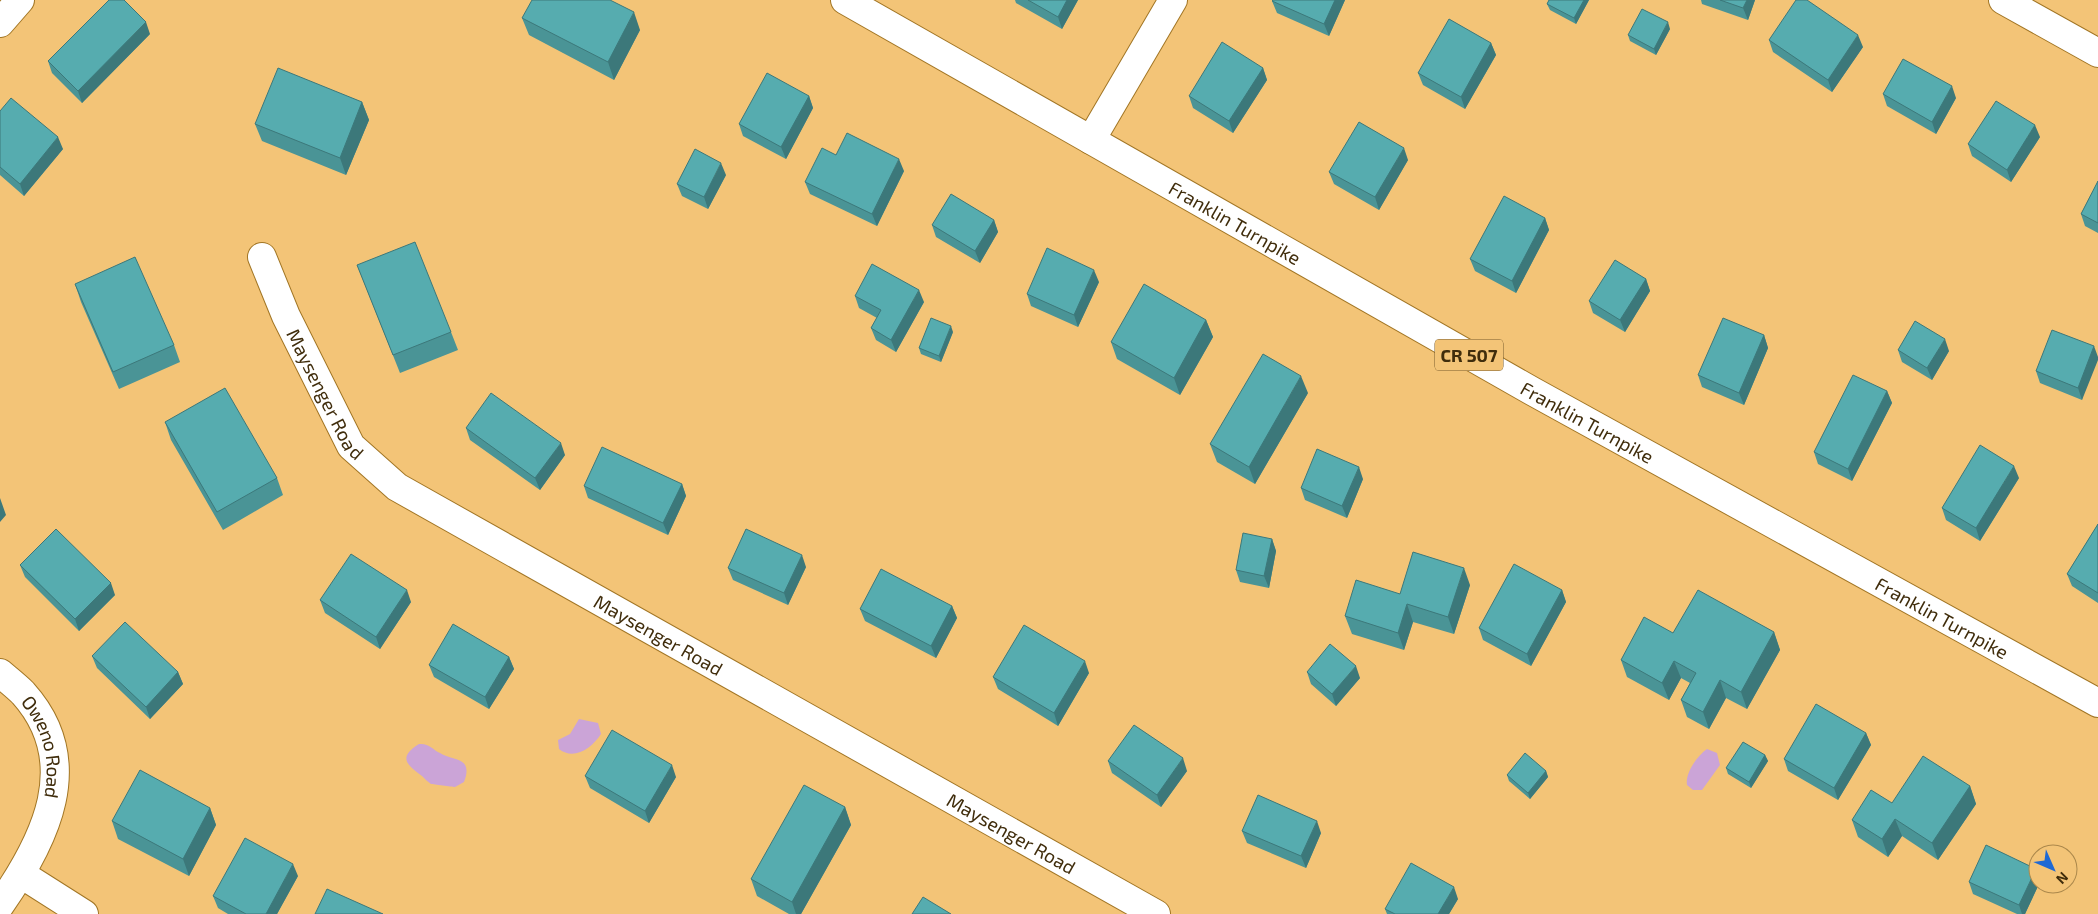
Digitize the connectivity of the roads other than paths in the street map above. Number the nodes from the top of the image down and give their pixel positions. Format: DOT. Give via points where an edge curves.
graph roads {
  1 [pos="20,0"];
  2 [pos="845,0"];
  3 [pos="1173,0"];
  4 [pos="2003,0"];
  5 [pos="0,23"];
  6 [pos="2098,53"];
  7 [pos="1091,140"];
  8 [pos="262,257"];
  9 [pos="0,672"];
  10 [pos="2098,703"];
  11 [pos="21,874"];
  12 [pos="0,905"];
  13 [pos="84,914"];
  14 [pos="1156,914"];
  1 -- 5 [label="street"];
  2 -- 7 [label="street, Franklin Turnpike / CR 507"];
  3 -- 7 [label="street"];
  4 -- 6 [label="street"];
  7 -- 10 [label="street, Franklin Turnpike / CR 507" via="1532,391"];
  8 -- 14 [label="street, Maysenger Road" via="286,316 351,446 397,487"];
  9 -- 11 [label="street, Oweno Road" via="23,693 42,721 52,750 55,784 52,806"];
  11 -- 12 [label="street, Oweno Road"];
  11 -- 13 [label="street"];
}
